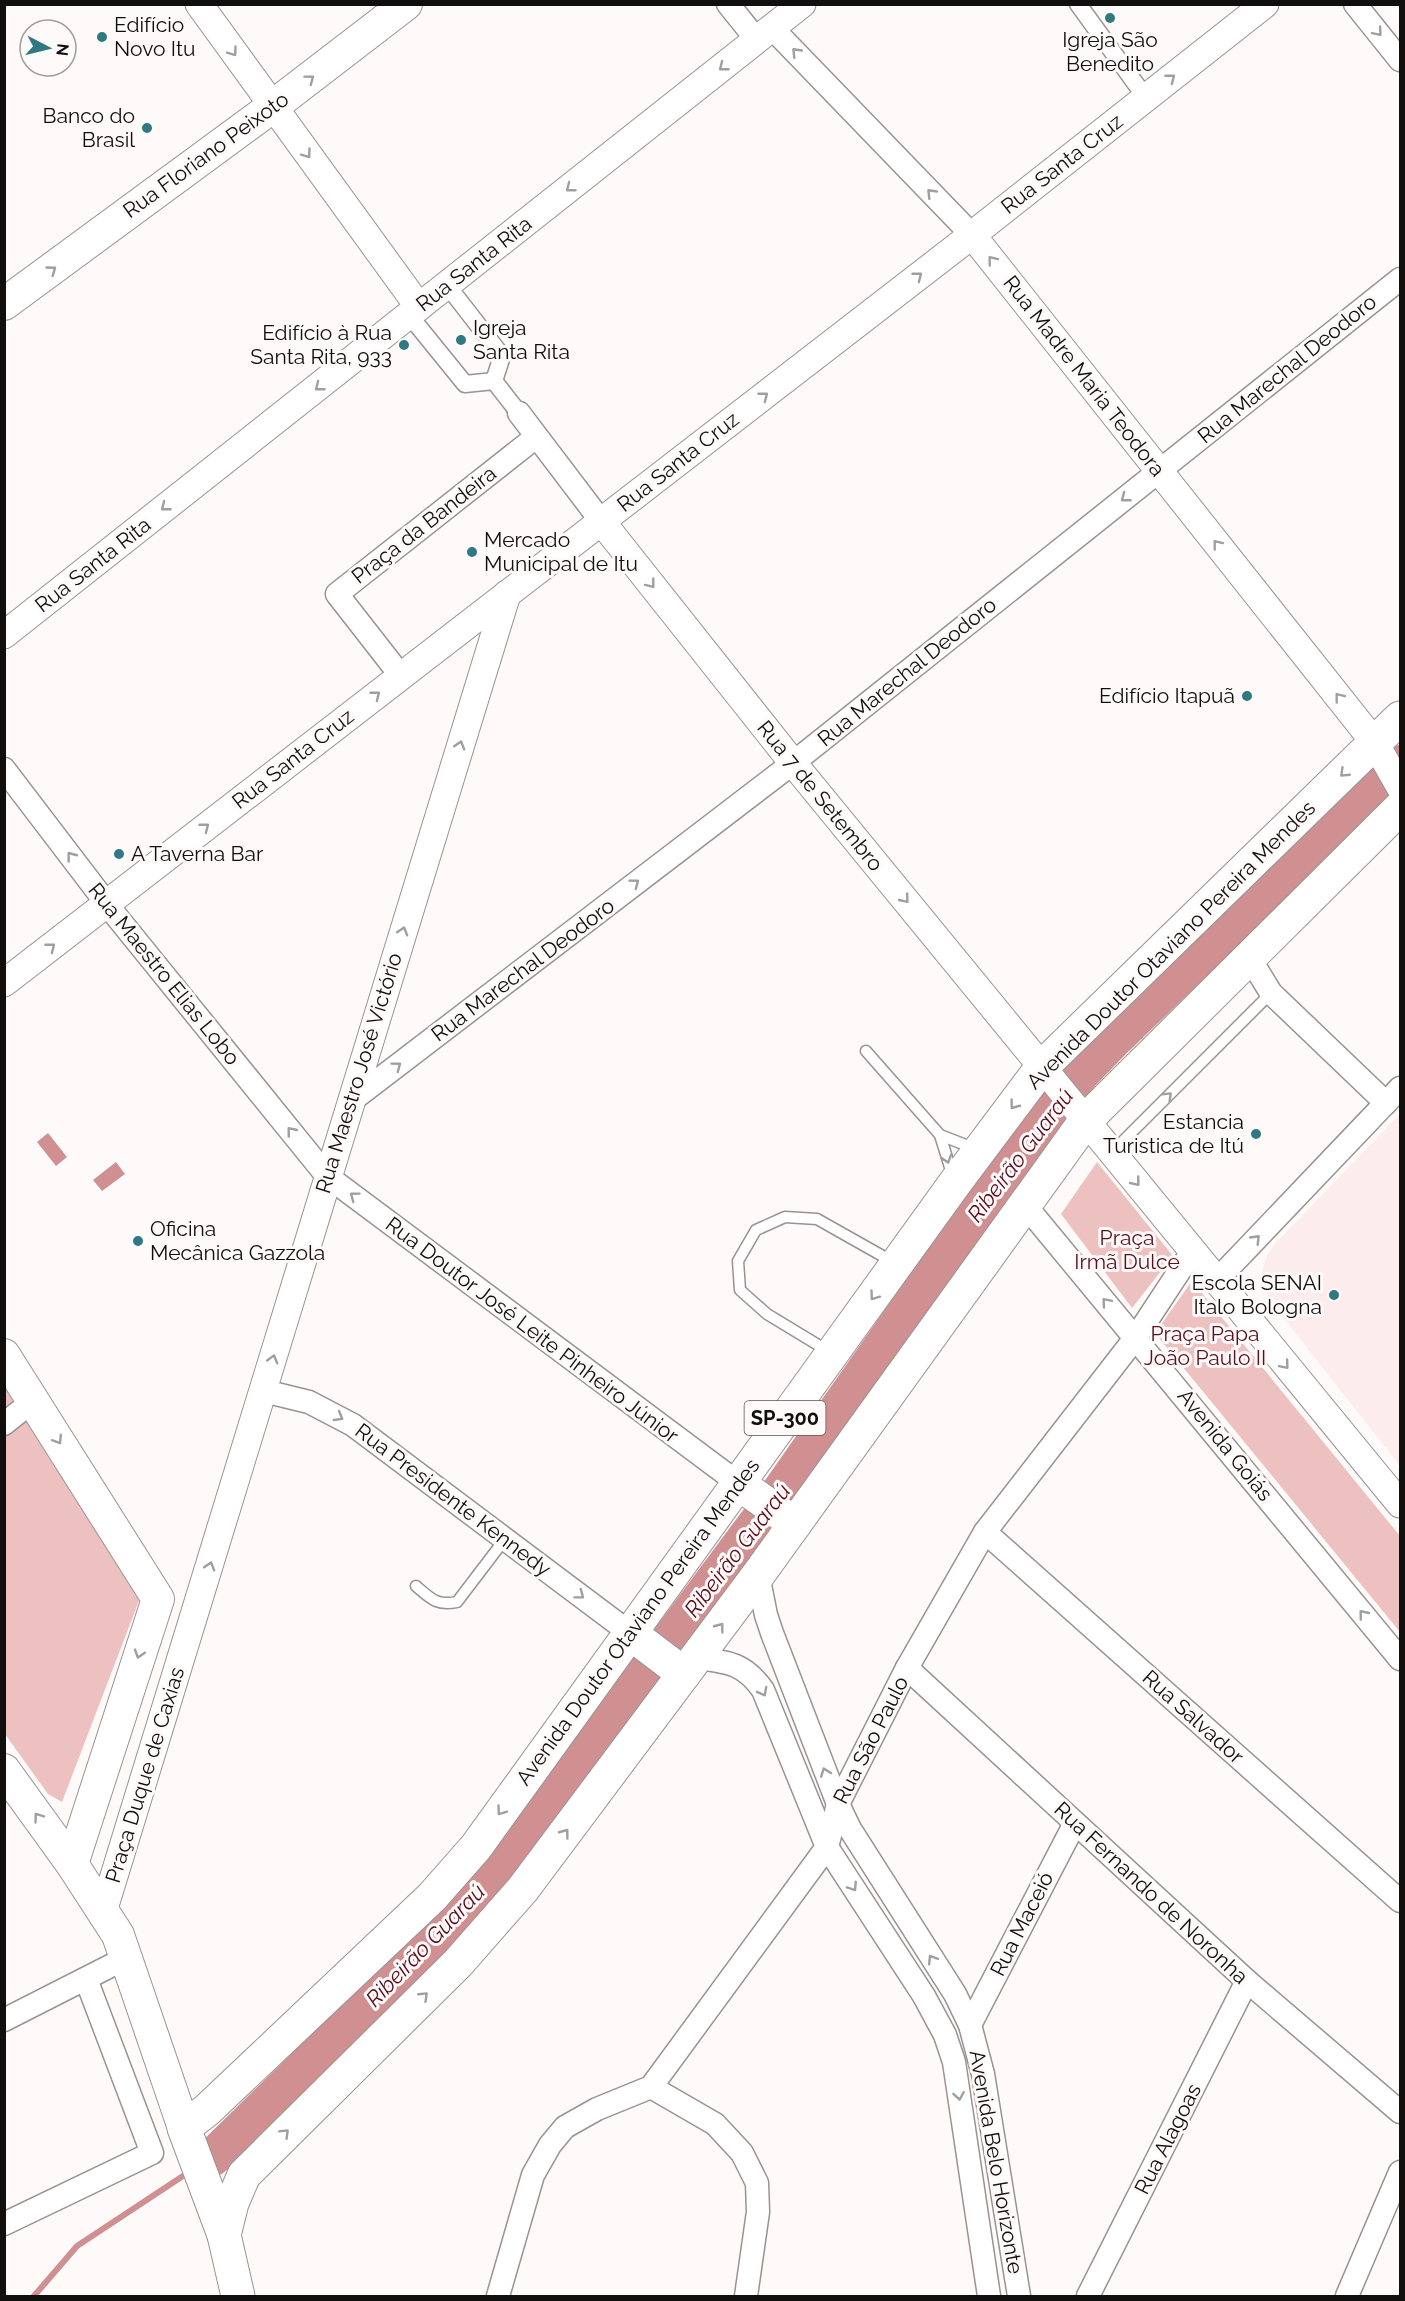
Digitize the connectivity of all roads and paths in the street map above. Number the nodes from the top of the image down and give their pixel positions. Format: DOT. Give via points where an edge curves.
graph roads {
  1 [pos="199,4"];
  2 [pos="406,4"];
  3 [pos="728,4"];
  4 [pos="802,4"];
  5 [pos="1078,4"];
  6 [pos="1265,4"];
  7 [pos="1355,4"];
  8 [pos="765,34"];
  9 [pos="1401,60"];
  10 [pos="1146,98"];
  11 [pos="272,107"];
  12 [pos="972,235"];
  13 [pos="1401,279"];
  14 [pos="447,285"];
  15 [pos="4,304"];
  16 [pos="414,311"];
  17 [pos="494,381"];
  18 [pos="519,412"];
  19 [pos="536,437"];
  20 [pos="1160,471"];
  21 [pos="601,521"];
  22 [pos="507,594"];
  23 [pos="4,635"];
  24 [pos="401,676"];
  25 [pos="1401,718"];
  26 [pos="1379,749"];
  27 [pos="793,763"];
  28 [pos="4,769"];
  29 [pos="1401,787"];
  30 [pos="1401,808"];
  31 [pos="106,903"];
  32 [pos="1249,957"];
  33 [pos="4,983"];
  34 [pos="1271,993"];
  35 [pos="866,1052"];
  36 [pos="1048,1073"];
  37 [pos="1393,1095"];
  38 [pos="351,1101"];
  39 [pos="1080,1112"];
  40 [pos="940,1135"];
  41 [pos="979,1151"];
  42 [pos="1112,1153"];
  43 [pos="327,1176"];
  44 [pos="955,1184"];
  45 [pos="1024,1205"];
  46 [pos="1192,1252"];
  47 [pos="898,1264"];
  48 [pos="1216,1281"];
  49 [pos="1136,1337"];
  50 [pos="833,1353"];
  51 [pos="4,1355"];
  52 [pos="264,1391"];
  53 [pos="34,1400"];
  54 [pos="4,1424"];
  55 [pos="746,1489"];
  56 [pos="1401,1504"];
  57 [pos="788,1519"];
  58 [pos="985,1532"];
  59 [pos="505,1539"];
  60 [pos="758,1575"];
  61 [pos="416,1586"];
  62 [pos="158,1599"];
  63 [pos="193,1622"];
  64 [pos="666,1655"];
  65 [pos="1401,1659"];
  66 [pos="908,1668"];
  67 [pos="4,1770"];
  68 [pos="838,1804"];
  69 [pos="1075,1823"];
  70 [pos="827,1847"];
  71 [pos="72,1864"];
  72 [pos="1401,1901"];
  73 [pos="103,1912"];
  74 [pos="126,1958"];
  75 [pos="86,1978"];
  76 [pos="1247,1981"];
  77 [pos="955,1994"];
  78 [pos="933,2012"];
  79 [pos="4,2020"];
  80 [pos="970,2025"];
  81 [pos="979,2054"];
  82 [pos="954,2062"];
  83 [pos="651,2087"];
  84 [pos="1401,2112"];
  85 [pos="197,2161"];
  86 [pos="1401,2172"];
  87 [pos="244,2175"];
  88 [pos="4,2224"];
  89 [pos="225,2241"];
  90 [pos="223,2296"];
  91 [pos="238,2296"];
  92 [pos="498,2296"];
  93 [pos="746,2296"];
  94 [pos="989,2296"];
  95 [pos="1019,2296"];
  96 [pos="1088,2296"];
  97 [pos="1347,2296"];
  1 -- 11 [label="street, one-way"];
  11 -- 2 [label="main road, Rua Floriano Peixoto, one-way"];
  3 -- 8 [label="street, Rua Madre Maria Teodora"];
  4 -- 8 [label="street, Rua Santa Rita"];
  5 -- 10 [label="street"];
  10 -- 6 [label="street, Rua Santa Cruz, one-way"];
  7 -- 9 [label="street, one-way"];
  12 -- 8 [label="street, Rua Madre Maria Teodora, one-way"];
  8 -- 14 [label="street, Rua Santa Rita, one-way"];
  10 -- 12 [label="street, Rua Santa Cruz"];
  15 -- 11 [label="main road, Rua Floriano Peixoto, one-way"];
  11 -- 16 [label="street, one-way"];
  20 -- 12 [label="street, Rua Madre Maria Teodora, one-way"];
  21 -- 12 [label="street, Rua Santa Cruz, one-way"];
  13 -- 20 [label="street, Rua Marechal Deodoro"];
  14 -- 16 [label="street, Rua Santa Rita"];
  14 -- 17 [label="street" via="502,356"];
  16 -- 17 [label="street" via="465,384"];
  16 -- 23 [label="street, Rua Santa Rita, one-way"];
  17 -- 18 [label="street"];
  18 -- 19 [label="street"];
  19 -- 21 [label="street"];
  19 -- 24 [label="street, Praça da Bandeira" via="337,594"];
  26 -- 20 [label="street, Rua Madre Maria Teodora, one-way"];
  20 -- 27 [label="street, Rua Marechal Deodoro, one-way"];
  21 -- 22 [label="street, Rua Santa Cruz"];
  21 -- 27 [label="street, Rua 7 de Setembro, one-way"];
  22 -- 24 [label="street, Rua Santa Cruz"];
  38 -- 22 [label="street, Rua Maestro José Victório, one-way"];
  31 -- 24 [label="street, Rua Santa Cruz, one-way"];
  25 -- 26 [label="main road, Avenida Doutor Otaviano Pereira Mendes / SP-300"];
  26 -- 29 [label="street, Rua Madre Maria Teodora"];
  26 -- 36 [label="main road, Avenida Doutor Otaviano Pereira Mendes / SP-300, one-way"];
  27 -- 36 [label="street, Rua 7 de Setembro, one-way"];
  38 -- 27 [label="street, Rua Marechal Deodoro, one-way"];
  31 -- 28 [label="street, Rua Maestro Elias Lobo, one-way"];
  30 -- 32 [label="main road, Avenida Doutor Otaviano Pereira Mendes / SP-300"];
  33 -- 31 [label="street, Rua Santa Cruz, one-way"];
  43 -- 31 [label="street, Rua Maestro Elias Lobo, one-way"];
  32 -- 34 [label="street"];
  32 -- 39 [label="main road, Avenida Doutor Otaviano Pereira Mendes / SP-300"];
  34 -- 37 [label="street"];
  42 -- 34 [label="lane, one-way"];
  35 -- 40 [label="lane"];
  36 -- 39 [label="street"];
  36 -- 41 [label="main road, Avenida Doutor Otaviano Pereira Mendes / SP-300, one-way"];
  48 -- 37 [label="street, one-way"];
  38 -- 43 [label="street, Rua Maestro José Victório"];
  39 -- 42 [label="street"];
  39 -- 45 [label="main road, Avenida Doutor Otaviano Pereira Mendes / SP-300"];
  40 -- 41 [label="lane"];
  40 -- 44 [label="lane, one-way"];
  41 -- 44 [label="main road, Avenida Doutor Otaviano Pereira Mendes / SP-300"];
  42 -- 46 [label="street, one-way"];
  52 -- 43 [label="street, Rua Maestro José Victório, one-way"];
  55 -- 43 [label="street, Rua Doutor José Leite Pinheiro Júnior, one-way"];
  44 -- 47 [label="main road, Avenida Doutor Otaviano Pereira Mendes / SP-300"];
  49 -- 45 [label="street, Avenida Goiás, one-way"];
  45 -- 57 [label="main road, Avenida Doutor Otaviano Pereira Mendes / SP-300"];
  46 -- 48 [label="street"];
  46 -- 49 [label="street, Rua São Paulo"];
  47 -- 50 [label="main road, Avenida Doutor Otaviano Pereira Mendes / SP-300, one-way"];
  47 -- 50 [label="lane" via="817,1219 785,1217 756,1230 738,1261 740,1290 767,1314"];
  48 -- 56 [label="street, one-way"];
  49 -- 58 [label="street, Rua São Paulo"];
  65 -- 49 [label="street, Avenida Goiás, one-way"];
  50 -- 55 [label="main road, Avenida Doutor Otaviano Pereira Mendes / SP-300"];
  51 -- 53 [label="main road"];
  52 -- 59 [label="street, Rua Presidente Kennedy, one-way" via="309,1402 353,1425"];
  63 -- 52 [label="street, Rua Maestro José Victório, one-way"];
  53 -- 54 [label="street"];
  53 -- 62 [label="main road, one-way"];
  55 -- 57 [label="main road"];
  55 -- 64 [label="main road, Avenida Doutor Otaviano Pereira Mendes / SP-300"];
  57 -- 60 [label="main road, Avenida Doutor Otaviano Pereira Mendes / SP-300"];
  58 -- 66 [label="street, Rua São Paulo"];
  58 -- 72 [label="street, Rua Salvador"];
  59 -- 61 [label="lane" via="457,1602 444,1605"];
  59 -- 64 [label="street, Rua Presidente Kennedy, one-way"];
  64 -- 60 [label="main road, Avenida Doutor Otaviano Pereira Mendes / SP-300, one-way"];
  68 -- 60 [label="street, Avenida Belo Horizonte, one-way" via="772,1633"];
  62 -- 63 [label="street"];
  62 -- 71 [label="main road, Praça Duque de Caxias, one-way"];
  63 -- 73 [label="street, Praça Duque de Caxias"];
  64 -- 70 [label="street, Avenida Belo Horizonte, one-way" via="731,1663 745,1670 763,1690"];
  64 -- 85 [label="main road, Avenida Doutor Otaviano Pereira Mendes / SP-300, one-way" via="476,1847 432,1897 207,2110"];
  87 -- 64 [label="main road, Avenida Doutor Otaviano Pereira Mendes / SP-300, one-way" via="458,1963 523,1889"];
  66 -- 68 [label="street, Rua São Paulo"];
  66 -- 69 [label="street, Rua Fernando de Noronha"];
  71 -- 67 [label="main road, Praça Duque de Caxias, one-way"];
  68 -- 70 [label="street, Rua São Paulo"];
  77 -- 68 [label="street, Avenida Belo Horizonte, one-way"];
  69 -- 76 [label="street, Rua Fernando de Noronha"];
  69 -- 80 [label="street, Rua Maceió"];
  70 -- 78 [label="street, Avenida Belo Horizonte, one-way"];
  70 -- 83 [label="street, Rua São Paulo"];
  71 -- 73 [label="main road, Praça Duque de Caxias"];
  73 -- 74 [label="main road" via="118,1935"];
  74 -- 75 [label="street"];
  74 -- 85 [label="main road"];
  75 -- 79 [label="street"];
  75 -- 88 [label="street" via="152,2153"];
  76 -- 84 [label="street, Rua Fernando de Noronha"];
  76 -- 96 [label="street, Rua Alagoas"];
  77 -- 78 [label="street"];
  77 -- 80 [label="street, Avenida Belo Horizonte"];
  78 -- 82 [label="street, Avenida Belo Horizonte"];
  80 -- 81 [label="street, Avenida Belo Horizonte"];
  81 -- 82 [label="street"];
  81 -- 95 [label="street, Avenida Belo Horizonte"];
  82 -- 94 [label="street, Avenida Belo Horizonte, one-way"];
  83 -- 92 [label="street" via="565,2127 550,2145 533,2175"];
  83 -- 93 [label="street" via="715,2124 742,2153 757,2183 758,2212"];
  85 -- 87 [label="main road" via="228,2186"];
  85 -- 89 [label="main road"];
  86 -- 97 [label="street"];
  87 -- 89 [label="main road, Avenida Doutor Otaviano Pereira Mendes / SP-300" via="228,2217"];
  89 -- 90 [label="main road, SP-300"];
  89 -- 91 [label="main road, SP-300"];
}
